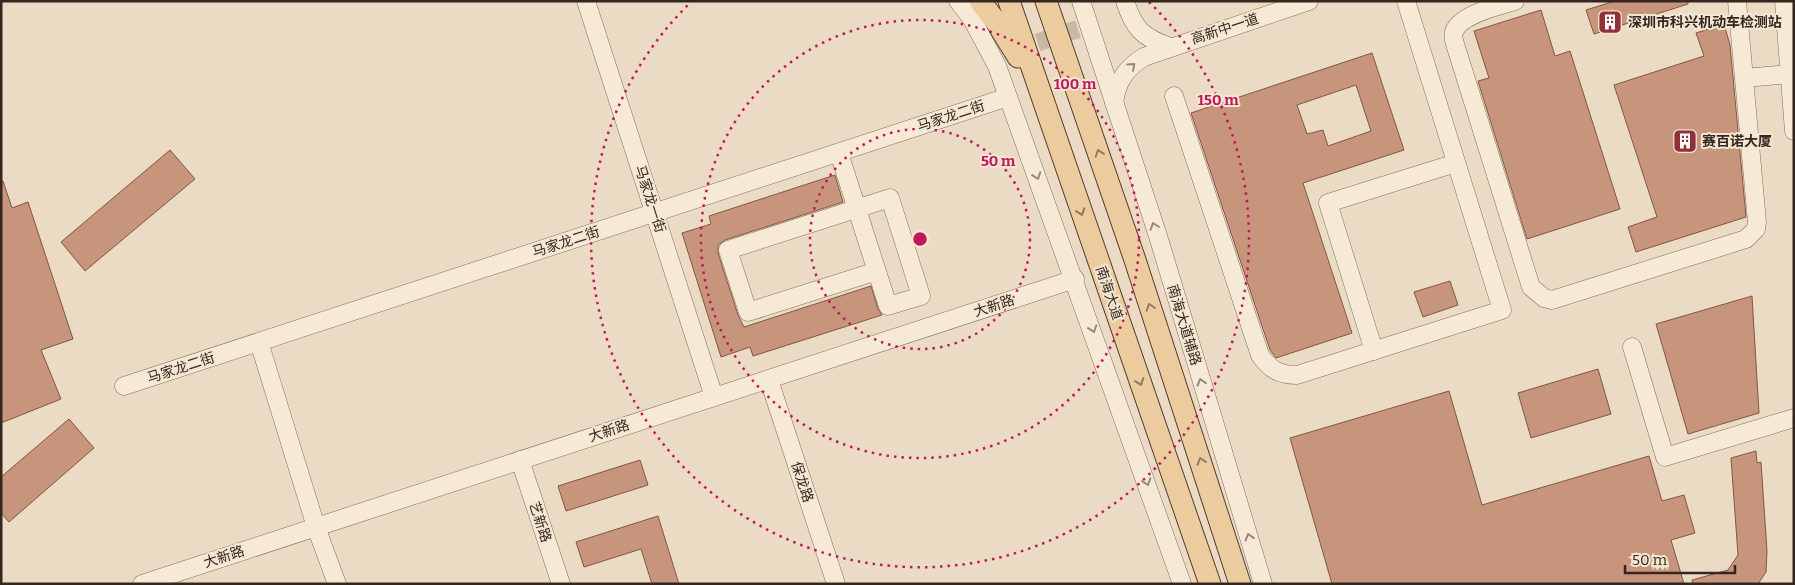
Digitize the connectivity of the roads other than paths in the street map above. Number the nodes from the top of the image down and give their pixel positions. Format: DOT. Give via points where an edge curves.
graph roads {
  1 [pos="586,1"];
  2 [pos="958,1"];
  3 [pos="980,1"];
  4 [pos="1009,1"];
  5 [pos="1046,1"];
  6 [pos="1062,1"];
  7 [pos="1081,1"];
  8 [pos="1125,1"];
  9 [pos="1309,1"];
  10 [pos="1406,1"];
  11 [pos="1515,1"];
  12 [pos="1737,1"];
  13 [pos="1784,1"];
  14 [pos="1790,44"];
  15 [pos="1170,47"];
  16 [pos="1790,74"];
  17 [pos="1744,78"];
  18 [pos="1174,96"];
  19 [pos="1008,98"];
  20 [pos="1114,103"];
  21 [pos="1088,121"];
  22 [pos="1794,131"];
  23 [pos="1053,133"];
  24 [pos="839,153"];
  25 [pos="1456,163"];
  26 [pos="857,209"];
  27 [pos="655,213"];
  28 [pos="877,271"];
  29 [pos="1075,279"];
  30 [pos="259,342"];
  31 [pos="1632,347"];
  32 [pos="1374,351"];
  33 [pos="769,380"];
  34 [pos="124,386"];
  35 [pos="714,397"];
  36 [pos="1794,418"];
  37 [pos="520,460"];
  38 [pos="1216,508"];
  39 [pos="316,527"];
  40 [pos="1209,583"];
  41 [pos="142,584"];
  42 [pos="337,584"];
  43 [pos="561,584"];
  44 [pos="836,584"];
  45 [pos="1182,584"];
  46 [pos="1240,584"];
  47 [pos="1256,584"];
  48 [pos="1263,584"];
  1 -- 27 [label="street, 马家龙一街"];
  2 -- 19 [label="street" via="999,56"];
  3 -- 23 [label="main road" via="1014,48"];
  4 -- 23 [label="main road, 南海大道"];
  5 -- 21 [label="main road"];
  6 -- 21 [label="main road"];
  7 -- 20 [label="street, 南海大道辅路" via="1083,28"];
  8 -- 15 [label="street" via="1142,34"];
  9 -- 15 [label="street, 高新中一道"];
  10 -- 25 [label="street"];
  11 -- 17 [label="street" via="1462,22 1454,31 1454,44 1531,287 1544,298 1552,300 1751,235 1757,222"];
  12 -- 17 [label="street"];
  13 -- 14 [label="street"];
  14 -- 16 [label="street"];
  20 -- 15 [label="street, 高新中一道, one-way" via="1126,70 1144,57"];
  16 -- 17 [label="street"];
  16 -- 22 [label="street"];
  18 -- 32 [label="street" via="1260,355 1266,364 1285,375 1297,375"];
  19 -- 24 [label="street, 马家龙二街"];
  19 -- 29 [label="street, one-way"];
  48 -- 20 [label="street, 南海大道辅路, one-way" via="1158,236"];
  38 -- 21 [label="main road, one-way"];
  23 -- 40 [label="main road, 南海大道, one-way"];
  24 -- 26 [label="street"];
  24 -- 27 [label="street, 马家龙二街"];
  25 -- 32 [label="street" via="1502,310"];
  25 -- 32 [label="street" via="1328,203"];
  26 -- 28 [label="street"];
  26 -- 28 [label="street" via="890,198 921,296 888,306"];
  26 -- 28 [label="street" via="728,250 748,312"];
  27 -- 30 [label="street, 马家龙二街"];
  27 -- 35 [label="street, 马家龙一街"];
  29 -- 33 [label="street, 大新路"];
  29 -- 45 [label="street, one-way"];
  30 -- 34 [label="street, 马家龙二街"];
  30 -- 39 [label="street"];
  31 -- 36 [label="street" via="1666,457"];
  33 -- 35 [label="street, 大新路"];
  33 -- 44 [label="street, 保龙路"];
  35 -- 37 [label="street, 大新路"];
  37 -- 39 [label="street, 大新路"];
  37 -- 43 [label="street, 艺新路"];
  38 -- 46 [label="main road"];
  38 -- 47 [label="main road"];
  39 -- 41 [label="street, 大新路"];
  39 -- 42 [label="street"];
}
